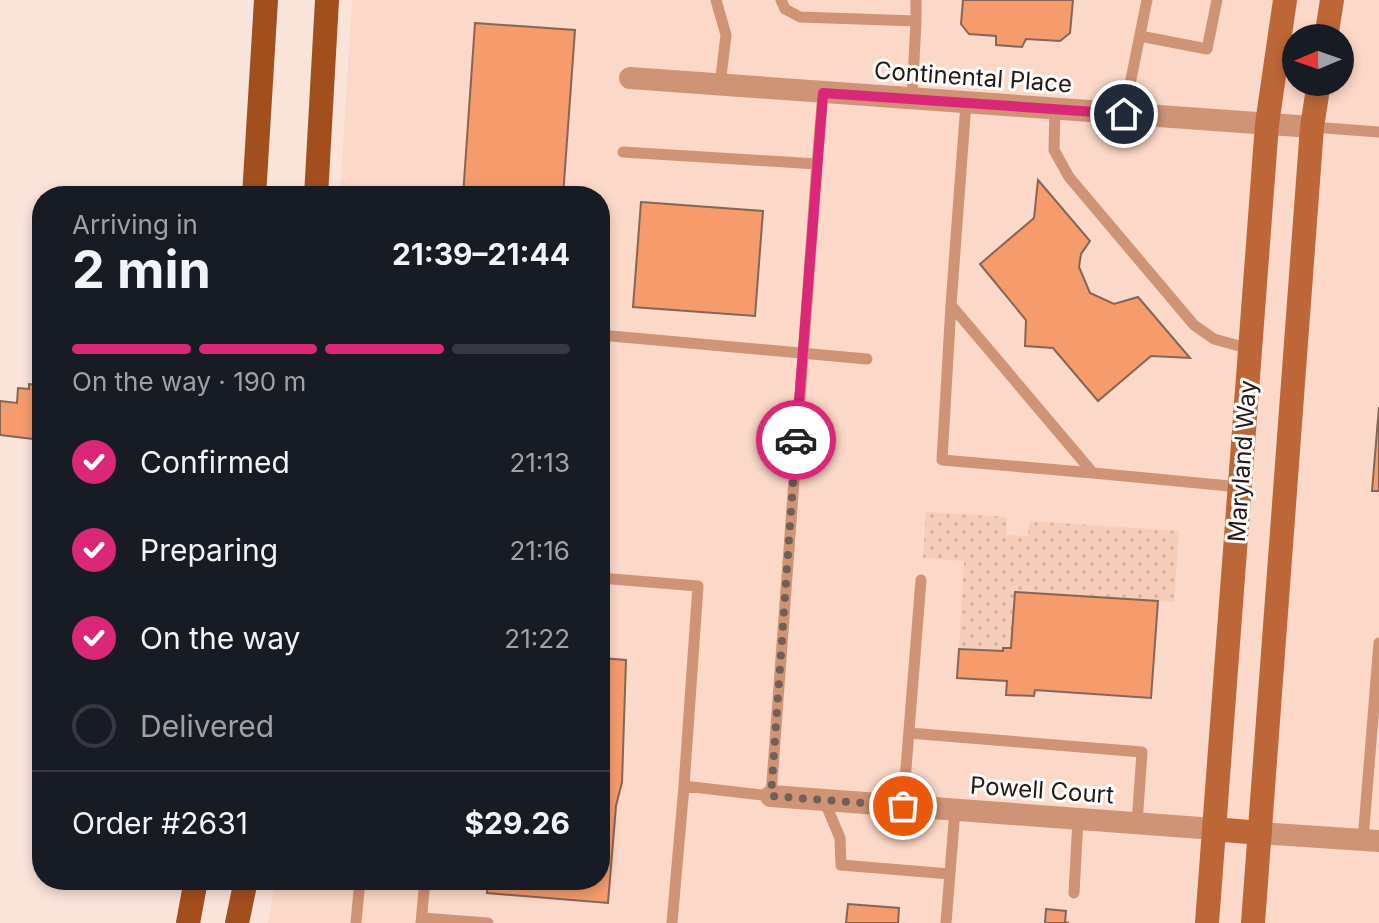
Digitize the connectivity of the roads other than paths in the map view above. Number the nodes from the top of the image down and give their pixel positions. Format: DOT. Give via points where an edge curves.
graph roads {
  1 [pos="266,0"];
  2 [pos="327,0"];
  3 [pos="716,0"];
  4 [pos="781,0"];
  5 [pos="916,0"];
  6 [pos="1147,0"];
  7 [pos="1217,0"];
  8 [pos="1285,0"];
  9 [pos="1332,0"];
  10 [pos="916,21"];
  11 [pos="1328,24"];
  12 [pos="1140,36"];
  13 [pos="630,78"];
  14 [pos="720,86"];
  15 [pos="823,93"];
  16 [pos="1317,96"];
  17 [pos="912,99"];
  18 [pos="966,103"];
  19 [pos="1055,109"];
  20 [pos="1124,114"];
  21 [pos="1267,124"];
  22 [pos="1312,127"];
  23 [pos="1379,132"];
  24 [pos="623,152"];
  25 [pos="817,164"];
  26 [pos="255,186"];
  27 [pos="317,186"];
  28 [pos="951,305"];
  29 [pos="610,336"];
  30 [pos="1250,349"];
  31 [pos="803,353"];
  32 [pos="867,359"];
  33 [pos="1093,473"];
  34 [pos="1240,487"];
  35 [pos="610,579"];
  36 [pos="921,580"];
  37 [pos="1379,643"];
  38 [pos="909,733"];
  39 [pos="1374,773"];
  40 [pos="684,786"];
  41 [pos="771,796"];
  42 [pos="824,800"];
  43 [pos="903,806"];
  44 [pos="955,810"];
  45 [pos="1078,819"];
  46 [pos="1137,824"];
  47 [pos="1214,829"];
  48 [pos="1260,833"];
  49 [pos="1371,840"];
  50 [pos="950,874"];
  51 [pos="194,890"];
  52 [pos="244,890"];
  53 [pos="359,890"];
  54 [pos="424,890"];
  55 [pos="1074,893"];
  56 [pos="422,920"];
  57 [pos="188,923"];
  58 [pos="237,923"];
  59 [pos="356,923"];
  60 [pos="488,923"];
  61 [pos="672,923"];
  62 [pos="946,923"];
  63 [pos="1207,923"];
  64 [pos="1253,923"];
  1 -- 26 [label="main road"];
  2 -- 27 [label="main road"];
  3 -- 14 [label="lane" via="726,35"];
  4 -- 10 [label="lane" via="785,9 800,17"];
  5 -- 10 [label="lane"];
  6 -- 12 [label="lane"];
  7 -- 12 [label="lane" via="1207,49"];
  8 -- 21 [label="main road, Maryland Way"];
  9 -- 11 [label="main road"];
  10 -- 17 [label="lane"];
  12 -- 20 [label="lane"];
  13 -- 14 [label="street, Continental Place"];
  14 -- 15 [label="street, Continental Place"];
  15 -- 17 [label="street, Continental Place"];
  15 -- 25 [label="lane"];
  16 -- 22 [label="main road, Maryland Way"];
  17 -- 18 [label="street, Continental Place"];
  18 -- 19 [label="street, Continental Place"];
  18 -- 28 [label="lane"];
  19 -- 20 [label="street, Continental Place"];
  19 -- 30 [label="lane" via="1054,150 1069,177 1194,325 1214,339"];
  20 -- 21 [label="street, Continental Place"];
  21 -- 22 [label="street, Continental Place"];
  21 -- 30 [label="main road, Maryland Way"];
  22 -- 23 [label="lane"];
  22 -- 48 [label="main road, Maryland Way"];
  24 -- 25 [label="lane"];
  25 -- 31 [label="lane"];
  28 -- 33 [label="lane"];
  28 -- 33 [label="lane" via="942,460"];
  29 -- 31 [label="lane"];
  30 -- 34 [label="main road, Maryland Way"];
  31 -- 32 [label="lane"];
  31 -- 41 [label="lane"];
  33 -- 34 [label="lane"];
  34 -- 47 [label="main road, Maryland Way"];
  35 -- 40 [label="lane" via="698,586"];
  36 -- 38 [label="lane"];
  37 -- 39 [label="lane"];
  38 -- 43 [label="lane"];
  38 -- 46 [label="lane" via="1142,752"];
  39 -- 49 [label="lane"];
  40 -- 41 [label="lane"];
  40 -- 61 [label="lane"];
  41 -- 42 [label="street, Powell Court"];
  42 -- 43 [label="street, Powell Court"];
  42 -- 50 [label="lane" via="840,838 841,865"];
  43 -- 44 [label="street, Powell Court"];
  44 -- 45 [label="street, Powell Court"];
  44 -- 50 [label="lane"];
  45 -- 46 [label="street, Powell Court"];
  45 -- 55 [label="lane"];
  46 -- 47 [label="street, Powell Court"];
  47 -- 48 [label="main road"];
  47 -- 63 [label="main road, Maryland Way"];
  48 -- 49 [label="street"];
  48 -- 64 [label="main road, Maryland Way"];
  50 -- 62 [label="lane"];
  51 -- 57 [label="main road"];
  52 -- 58 [label="main road"];
  53 -- 59 [label="lane"];
  54 -- 56 [label="lane"];
  56 -- 60 [label="lane"];
}
